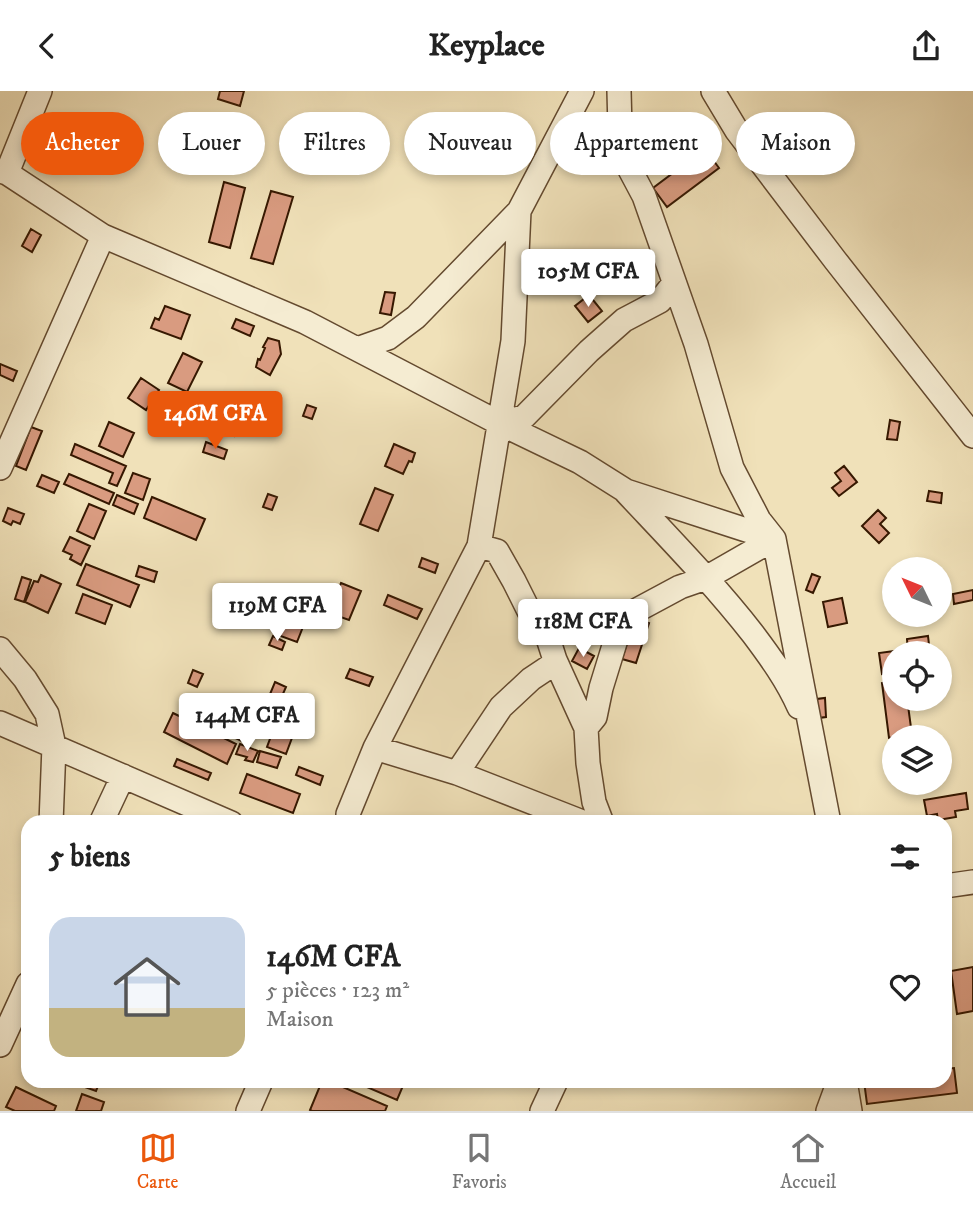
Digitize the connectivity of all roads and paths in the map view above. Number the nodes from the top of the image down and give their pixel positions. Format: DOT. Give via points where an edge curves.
graph roads {
  1 [pos="40,91"];
  2 [pos="582,91"];
  3 [pos="619,91"];
  4 [pos="713,91"];
  5 [pos="4,172"];
  6 [pos="519,211"];
  7 [pos="103,236"];
  8 [pos="674,283"];
  9 [pos="357,349"];
  10 [pos="499,423"];
  11 [pos="973,436"];
  12 [pos="0,468"];
  13 [pos="626,491"];
  14 [pos="774,539"];
  15 [pos="479,545"];
  16 [pos="706,578"];
  17 [pos="0,649"];
  18 [pos="555,660"];
  19 [pos="0,723"];
  20 [pos="586,728"];
  21 [pos="54,746"];
  22 [pos="375,748"];
  23 [pos="817,760"];
  24 [pos="457,773"];
  25 [pos="123,776"];
  26 [pos="51,815"];
  27 [pos="105,815"];
  28 [pos="213,815"];
  29 [pos="348,815"];
  30 [pos="565,815"];
  31 [pos="599,815"];
  32 [pos="827,815"];
  33 [pos="973,881"];
  34 [pos="952,885"];
  35 [pos="21,998"];
  36 [pos="0,1045"];
  37 [pos="258,1088"];
  38 [pos="552,1088"];
  39 [pos="836,1088"];
  40 [pos="846,1088"];
  41 [pos="248,1111"];
  42 [pos="541,1111"];
  43 [pos="828,1111"];
  44 [pos="850,1111"];
  1 -- 5 [label="street"];
  2 -- 6 [label="street"];
  3 -- 8 [label="street" via="627,164 644,196"];
  4 -- 11 [label="street" via="737,131"];
  5 -- 7 [label="street"];
  6 -- 9 [label="street" via="416,317 388,338"];
  6 -- 10 [label="street" via="513,341"];
  7 -- 9 [label="street" via="305,321"];
  7 -- 12 [label="street"];
  8 -- 10 [label="street" via="660,301 624,320 589,351 524,417"];
  8 -- 14 [label="street" via="700,354 732,468 758,520"];
  9 -- 10 [label="street"];
  10 -- 13 [label="street" via="580,462"];
  10 -- 15 [label="street"];
  13 -- 14 [label="street"];
  13 -- 16 [label="street"];
  14 -- 16 [label="street"];
  14 -- 23 [label="street"];
  15 -- 18 [label="street" via="497,551 529,611 546,632"];
  15 -- 22 [label="street"];
  16 -- 20 [label="street" via="626,616 595,717"];
  16 -- 23 [label="street" via="775,662 791,689"];
  17 -- 21 [label="street" via="47,714"];
  18 -- 20 [label="street"];
  18 -- 24 [label="street" via="501,707"];
  19 -- 21 [label="street"];
  20 -- 31 [label="street"];
  21 -- 25 [label="street"];
  21 -- 26 [label="street"];
  22 -- 24 [label="street"];
  22 -- 29 [label="street"];
  23 -- 32 [label="street"];
  24 -- 30 [label="street"];
  25 -- 27 [label="street"];
  25 -- 28 [label="street"];
  33 -- 34 [label="street"];
  35 -- 36 [label="street"];
  37 -- 41 [label="street"];
  38 -- 42 [label="street"];
  39 -- 43 [label="street"];
  40 -- 44 [label="street"];
}
